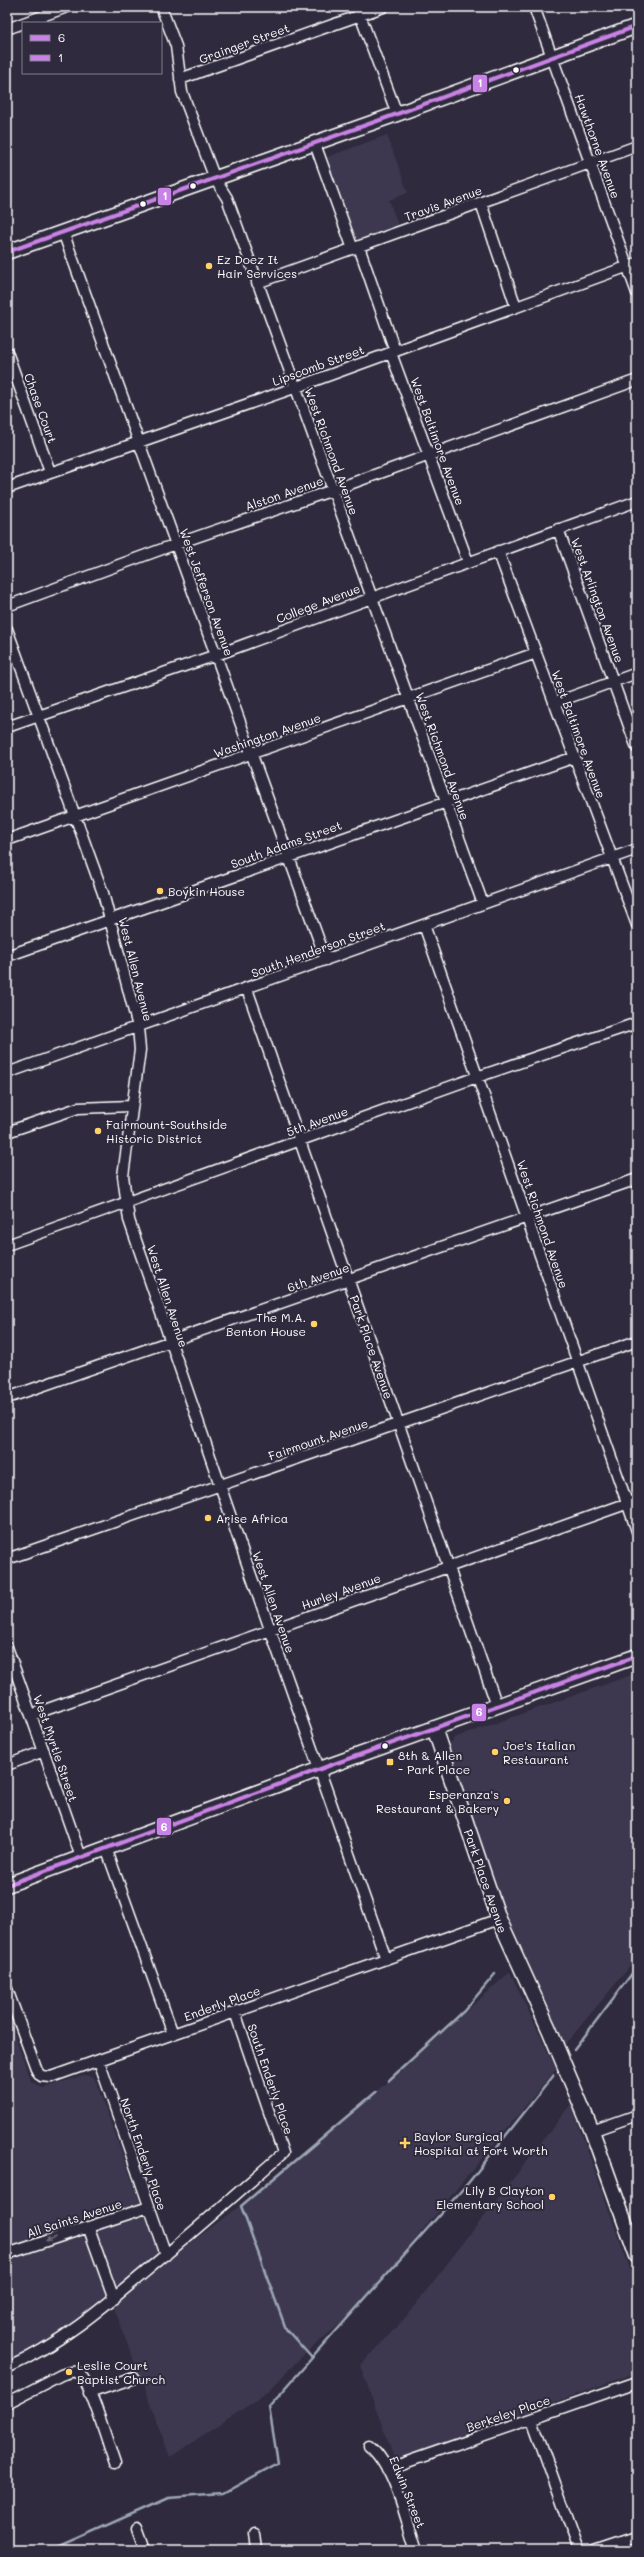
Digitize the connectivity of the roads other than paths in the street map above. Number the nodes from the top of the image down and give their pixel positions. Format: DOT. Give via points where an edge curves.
graph roads {
  1 [pos="67,7"];
  2 [pos="161,7"];
  3 [pos="384,7"];
  4 [pos="534,7"];
  5 [pos="359,11"];
  6 [pos="26,22"];
  7 [pos="22,24"];
  8 [pos="637,26"];
  9 [pos="7,29"];
  10 [pos="552,57"];
  11 [pos="180,79"];
  12 [pos="397,114"];
  13 [pos="315,144"];
  14 [pos="637,146"];
  15 [pos="590,164"];
  16 [pos="215,179"];
  17 [pos="481,203"];
  18 [pos="63,232"];
  19 [pos="356,248"];
  20 [pos="7,252"];
  21 [pos="632,265"];
  22 [pos="258,283"];
  23 [pos="637,293"];
  24 [pos="516,307"];
  25 [pos="7,352"];
  26 [pos="393,352"];
  27 [pos="637,380"];
  28 [pos="294,388"];
  29 [pos="138,442"];
  30 [pos="429,455"];
  31 [pos="50,472"];
  32 [pos="7,488"];
  33 [pos="333,490"];
  34 [pos="637,501"];
  35 [pos="558,529"];
  36 [pos="176,544"];
  37 [pos="498,551"];
  38 [pos="468,562"];
  39 [pos="371,597"];
  40 [pos="7,606"];
  41 [pos="7,629"];
  42 [pos="536,653"];
  43 [pos="216,655"];
  44 [pos="637,673"];
  45 [pos="613,682"];
  46 [pos="408,699"];
  47 [pos="554,703"];
  48 [pos="38,716"];
  49 [pos="7,727"];
  50 [pos="637,748"];
  51 [pos="252,754"];
  52 [pos="574,757"];
  53 [pos="445,801"];
  54 [pos="75,816"];
  55 [pos="7,840"];
  56 [pos="637,849"];
  57 [pos="288,857"];
  58 [pos="612,858"];
  59 [pos="483,904"];
  60 [pos="111,920"];
  61 [pos="424,925"];
  62 [pos="637,925"];
  63 [pos="7,956"];
  64 [pos="326,960"];
  65 [pos="246,989"];
  66 [pos="637,1023"];
  67 [pos="138,1027"];
  68 [pos="7,1073"];
  69 [pos="477,1077"];
  70 [pos="131,1106"];
  71 [pos="7,1132"];
  72 [pos="300,1141"];
  73 [pos="637,1179"];
  74 [pos="126,1202"];
  75 [pos="527,1218"];
  76 [pos="7,1245"];
  77 [pos="348,1280"];
  78 [pos="637,1341"];
  79 [pos="170,1342"];
  80 [pos="577,1362"];
  81 [pos="7,1398"];
  82 [pos="399,1424"];
  83 [pos="220,1487"];
  84 [pos="637,1500"];
  85 [pos="627,1503"];
  86 [pos="637,1532"];
  87 [pos="7,1559"];
  88 [pos="449,1566"];
  89 [pos="270,1630"];
  90 [pos="7,1648"];
  91 [pos="637,1656"];
  92 [pos="497,1706"];
  93 [pos="31,1715"];
  94 [pos="434,1728"];
  95 [pos="44,1751"];
  96 [pos="7,1765"];
  97 [pos="318,1770"];
  98 [pos="106,1848"];
  99 [pos="81,1857"];
  100 [pos="7,1885"];
  101 [pos="498,1919"];
  102 [pos="386,1959"];
  103 [pos="7,1989"];
  104 [pos="235,2012"];
  105 [pos="173,2034"];
  106 [pos="99,2061"];
  107 [pos="637,2115"];
  108 [pos="590,2125"];
  109 [pos="149,2207"];
  110 [pos="89,2228"];
  111 [pos="7,2254"];
  112 [pos="166,2255"];
  113 [pos="637,2256"];
  114 [pos="114,2299"];
  115 [pos="7,2368"];
  116 [pos="134,2378"];
  117 [pos="637,2382"];
  118 [pos="89,2393"];
  119 [pos="7,2403"];
  120 [pos="532,2419"];
  121 [pos="370,2446"];
  122 [pos="115,2464"];
  123 [pos="387,2469"];
  124 [pos="137,2528"];
  125 [pos="254,2533"];
  126 [pos="637,2536"];
  127 [pos="145,2550"];
  128 [pos="256,2550"];
  129 [pos="416,2550"];
  130 [pos="579,2550"];
  131 [pos="595,2550"];
  1 -- 6 [label="street"];
  2 -- 11 [label="street, West Richmond Avenue" via="176,46"];
  3 -- 5 [label="street, Grainger Street"];
  4 -- 10 [label="street, Hawthorne Avenue"];
  5 -- 11 [label="street, Grainger Street"];
  5 -- 12 [label="street"];
  7 -- 9 [label="street"];
  8 -- 10 [label="main road"];
  10 -- 12 [label="main road"];
  10 -- 15 [label="street, Hawthorne Avenue"];
  11 -- 16 [label="street, West Richmond Avenue" via="182,92"];
  12 -- 13 [label="main road"];
  13 -- 16 [label="main road"];
  13 -- 19 [label="street, West Baltimore Avenue"];
  14 -- 15 [label="street, Travis Avenue"];
  15 -- 17 [label="street, Travis Avenue"];
  15 -- 21 [label="street, Hawthorne Avenue"];
  16 -- 18 [label="main road"];
  16 -- 22 [label="street, West Richmond Avenue" via="227,198"];
  17 -- 19 [label="street, Travis Avenue"];
  17 -- 24 [label="street"];
  18 -- 20 [label="main road"];
  18 -- 29 [label="street, West Jefferson Avenue"];
  19 -- 22 [label="street, Travis Avenue"];
  19 -- 26 [label="street, West Baltimore Avenue"];
  21 -- 23 [label="street, Hawthorne Avenue"];
  21 -- 24 [label="street, Lipscomb Street"];
  22 -- 28 [label="street, West Richmond Avenue"];
  24 -- 26 [label="street, Lipscomb Street"];
  25 -- 31 [label="street, Chase Court"];
  26 -- 28 [label="street, Lipscomb Street"];
  26 -- 30 [label="street, West Baltimore Avenue"];
  27 -- 30 [label="street, Alston Avenue"];
  28 -- 29 [label="street, Lipscomb Street"];
  28 -- 33 [label="street, West Richmond Avenue"];
  29 -- 31 [label="street, Lipscomb Street"];
  29 -- 36 [label="street, West Jefferson Avenue"];
  30 -- 33 [label="street, Alston Avenue"];
  30 -- 38 [label="street, West Baltimore Avenue"];
  31 -- 32 [label="street, Lipscomb Street"];
  33 -- 36 [label="street, Alston Avenue"];
  33 -- 39 [label="street, West Richmond Avenue"];
  34 -- 35 [label="street, College Avenue"];
  35 -- 37 [label="street, College Avenue"];
  35 -- 45 [label="street, West Arlington Avenue"];
  36 -- 40 [label="street, Alston Avenue"];
  36 -- 43 [label="street, West Jefferson Avenue"];
  37 -- 38 [label="street, College Avenue"];
  37 -- 42 [label="street, West Baltimore Avenue"];
  38 -- 39 [label="street, College Avenue"];
  39 -- 43 [label="street, College Avenue"];
  39 -- 46 [label="street, West Richmond Avenue"];
  41 -- 48 [label="street, West Allen Avenue"];
  42 -- 46 [label="street, Washington Avenue"];
  42 -- 47 [label="street, West Baltimore Avenue"];
  43 -- 48 [label="street, College Avenue"];
  43 -- 51 [label="street, West Jefferson Avenue"];
  44 -- 45 [label="street"];
  45 -- 47 [label="street"];
  45 -- 50 [label="street, West Arlington Avenue"];
  46 -- 51 [label="street, Washington Avenue"];
  46 -- 53 [label="street, West Richmond Avenue"];
  47 -- 52 [label="street, West Baltimore Avenue"];
  48 -- 49 [label="street, College Avenue"];
  48 -- 54 [label="street, West Allen Avenue"];
  51 -- 54 [label="street, Washington Avenue"];
  51 -- 57 [label="street, West Jefferson Avenue"];
  52 -- 53 [label="street, South Adams Street"];
  52 -- 58 [label="street, West Baltimore Avenue"];
  53 -- 57 [label="street, South Adams Street"];
  53 -- 59 [label="street, West Richmond Avenue"];
  54 -- 55 [label="street, Washington Avenue"];
  54 -- 60 [label="street, West Allen Avenue"];
  56 -- 58 [label="street, South Henderson Street"];
  57 -- 60 [label="street, South Adams Street"];
  57 -- 64 [label="street, West Jefferson Avenue"];
  58 -- 59 [label="street, South Henderson Street"];
  58 -- 62 [label="street, West Baltimore Avenue"];
  59 -- 61 [label="street, South Henderson Street"];
  60 -- 63 [label="street, South Adams Street"];
  60 -- 67 [label="street, West Allen Avenue"];
  61 -- 64 [label="street, South Henderson Street"];
  61 -- 69 [label="street, West Richmond Avenue"];
  64 -- 65 [label="street, South Henderson Street"];
  65 -- 67 [label="street, South Henderson Street"];
  65 -- 72 [label="street, Park Place Avenue"];
  66 -- 69 [label="street, 5th Avenue"];
  67 -- 68 [label="street, South Henderson Street"];
  67 -- 70 [label="street, West Allen Avenue" via="140,1050"];
  69 -- 72 [label="street, 5th Avenue"];
  69 -- 75 [label="street, West Richmond Avenue"];
  70 -- 71 [label="street" via="78,1108"];
  70 -- 74 [label="street, West Allen Avenue" via="123,1176"];
  72 -- 74 [label="street, 5th Avenue"];
  72 -- 77 [label="street, Park Place Avenue"];
  73 -- 75 [label="street, 6th Avenue"];
  74 -- 76 [label="street, 5th Avenue"];
  74 -- 79 [label="street, West Allen Avenue" via="129,1220"];
  75 -- 77 [label="street, 6th Avenue"];
  75 -- 80 [label="street, West Richmond Avenue"];
  77 -- 79 [label="street, 6th Avenue"];
  77 -- 82 [label="street, Park Place Avenue"];
  78 -- 80 [label="street, Fairmount Avenue"];
  79 -- 81 [label="street, 6th Avenue"];
  79 -- 83 [label="street, West Allen Avenue"];
  80 -- 82 [label="street, Fairmount Avenue"];
  80 -- 85 [label="street, West Richmond Avenue"];
  82 -- 83 [label="street, Fairmount Avenue"];
  82 -- 88 [label="street, Park Place Avenue"];
  83 -- 87 [label="street, Fairmount Avenue"];
  83 -- 89 [label="street, West Allen Avenue"];
  84 -- 85 [label="street, Hurley Avenue"];
  85 -- 86 [label="street, West Richmond Avenue"];
  85 -- 88 [label="street, Hurley Avenue"];
  88 -- 89 [label="street, Hurley Avenue"];
  88 -- 92 [label="street, Park Place Avenue"];
  89 -- 93 [label="street, Hurley Avenue"];
  89 -- 97 [label="street, West Allen Avenue"];
  90 -- 93 [label="street, West Myrtle Street"];
  91 -- 92 [label="main road"];
  92 -- 94 [label="main road"];
  93 -- 95 [label="street, West Myrtle Street"];
  94 -- 97 [label="main road"];
  94 -- 101 [label="main road, Park Place Avenue"];
  95 -- 96 [label="street"];
  95 -- 99 [label="street, West Myrtle Street"];
  97 -- 98 [label="main road"];
  97 -- 102 [label="street, West Allen Avenue"];
  98 -- 99 [label="main road"];
  98 -- 105 [label="street"];
  99 -- 100 [label="main road"];
  101 -- 102 [label="street, Enderly Place"];
  101 -- 108 [label="main road, Park Place Avenue"];
  102 -- 104 [label="street, Enderly Place"];
  103 -- 106 [label="street, Enderly Place" via="41,2076 51,2077"];
  104 -- 105 [label="street, Enderly Place"];
  104 -- 112 [label="street, South Enderly Place" via="283,2154"];
  105 -- 106 [label="street, Enderly Place"];
  106 -- 109 [label="street, North Enderly Place"];
  107 -- 108 [label="street"];
  108 -- 113 [label="main road, Park Place Avenue"];
  109 -- 110 [label="street, All Saints Avenue"];
  109 -- 112 [label="street, North Enderly Place"];
  110 -- 111 [label="street, All Saints Avenue, one-way" via="78,2229"];
  110 -- 114 [label="street"];
  112 -- 114 [label="street"];
  114 -- 115 [label="street" via="73,2330 25,2360"];
  116 -- 118 [label="street"];
  117 -- 120 [label="street, Berkeley Place"];
  118 -- 119 [label="street" via="81,2375 69,2372"];
  118 -- 122 [label="street"];
  120 -- 123 [label="street, Berkeley Place"];
  120 -- 130 [label="street"];
  121 -- 123 [label="street, Edwin Street" via="377,2452"];
  123 -- 129 [label="street, Edwin Street"];
  124 -- 127 [label="street"];
  125 -- 128 [label="street"];
  126 -- 131 [label="street"];
}
